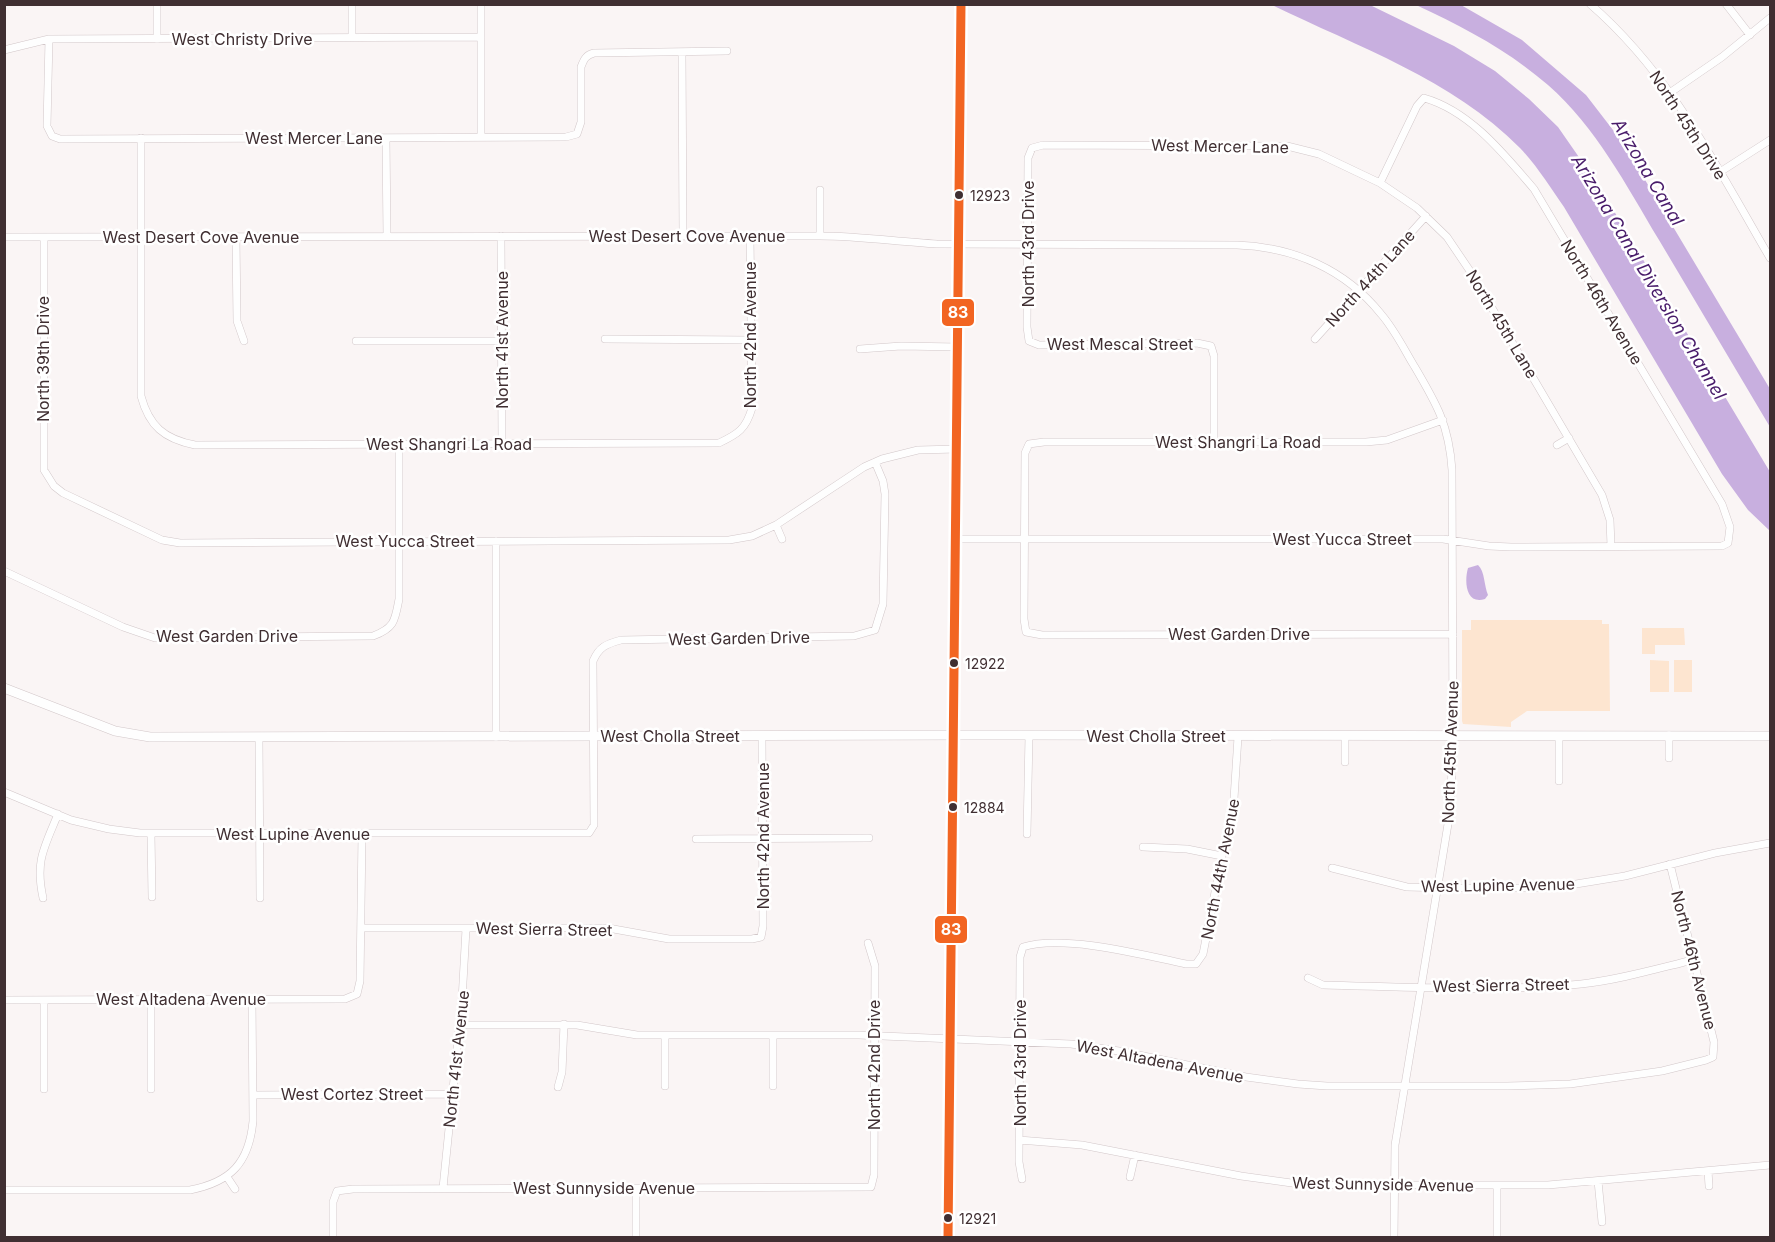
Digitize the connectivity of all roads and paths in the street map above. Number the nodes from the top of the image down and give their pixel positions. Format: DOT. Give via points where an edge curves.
graph roads {
  1 [pos="157,4"];
  2 [pos="352,4"];
  3 [pos="481,4"];
  4 [pos="961,4"];
  5 [pos="1590,4"];
  6 [pos="1726,4"];
  7 [pos="1770,18"];
  8 [pos="1750,35"];
  9 [pos="481,37"];
  10 [pos="352,38"];
  11 [pos="49,39"];
  12 [pos="157,39"];
  13 [pos="4,50"];
  14 [pos="727,51"];
  15 [pos="682,52"];
  16 [pos="1671,92"];
  17 [pos="481,137"];
  18 [pos="141,138"];
  19 [pos="386,138"];
  20 [pos="1770,140"];
  21 [pos="1032,148"];
  22 [pos="1720,172"];
  23 [pos="1380,183"];
  24 [pos="820,190"];
  25 [pos="1426,216"];
  26 [pos="501,236"];
  27 [pos="683,236"];
  28 [pos="750,236"];
  29 [pos="820,236"];
  30 [pos="4,237"];
  31 [pos="141,237"];
  32 [pos="387,237"];
  33 [pos="44,238"];
  34 [pos="236,238"];
  35 [pos="959,244"];
  36 [pos="1028,244"];
  37 [pos="1770,258"];
  38 [pos="1358,291"];
  39 [pos="605,339"];
  40 [pos="1315,339"];
  41 [pos="751,340"];
  42 [pos="244,341"];
  43 [pos="356,341"];
  44 [pos="502,341"];
  45 [pos="1029,341"];
  46 [pos="958,347"];
  47 [pos="860,349"];
  48 [pos="1443,420"];
  49 [pos="740,431"];
  50 [pos="1569,438"];
  51 [pos="1214,442"];
  52 [pos="502,444"];
  53 [pos="399,445"];
  54 [pos="1557,445"];
  55 [pos="957,449"];
  56 [pos="875,462"];
  57 [pos="48,478"];
  58 [pos="776,525"];
  59 [pos="782,539"];
  60 [pos="956,539"];
  61 [pos="1025,539"];
  62 [pos="1452,540"];
  63 [pos="400,541"];
  64 [pos="496,541"];
  65 [pos="1728,543"];
  66 [pos="1611,546"];
  67 [pos="4,572"];
  68 [pos="1453,634"];
  69 [pos="4,688"];
  70 [pos="954,735"];
  71 [pos="1669,735"];
  72 [pos="496,736"];
  73 [pos="593,736"];
  74 [pos="762,736"];
  75 [pos="1029,736"];
  76 [pos="1345,736"];
  77 [pos="1453,736"];
  78 [pos="1559,736"];
  79 [pos="1770,736"];
  80 [pos="259,737"];
  81 [pos="1238,737"];
  82 [pos="1669,758"];
  83 [pos="1345,762"];
  84 [pos="1559,781"];
  85 [pos="4,792"];
  86 [pos="58,814"];
  87 [pos="151,834"];
  88 [pos="260,834"];
  89 [pos="362,834"];
  90 [pos="1027,834"];
  91 [pos="763,838"];
  92 [pos="869,838"];
  93 [pos="696,839"];
  94 [pos="1770,843"];
  95 [pos="1143,847"];
  96 [pos="1222,856"];
  97 [pos="1670,864"];
  98 [pos="1332,868"];
  99 [pos="1438,888"];
  100 [pos="152,897"];
  101 [pos="43,898"];
  102 [pos="260,898"];
  103 [pos="361,928"];
  104 [pos="466,929"];
  105 [pos="761,937"];
  106 [pos="868,943"];
  107 [pos="1023,947"];
  108 [pos="1693,960"];
  109 [pos="1308,978"];
  110 [pos="1422,987"];
  111 [pos="151,999"];
  112 [pos="252,999"];
  113 [pos="4,1000"];
  114 [pos="44,1000"];
  115 [pos="564,1024"];
  116 [pos="460,1025"];
  117 [pos="665,1035"];
  118 [pos="773,1035"];
  119 [pos="874,1035"];
  120 [pos="950,1040"];
  121 [pos="1020,1041"];
  122 [pos="1713,1057"];
  123 [pos="665,1086"];
  124 [pos="773,1086"];
  125 [pos="1403,1086"];
  126 [pos="558,1087"];
  127 [pos="44,1089"];
  128 [pos="151,1089"];
  129 [pos="452,1094"];
  130 [pos="253,1095"];
  131 [pos="1019,1140"];
  132 [pos="1135,1155"];
  133 [pos="1770,1165"];
  134 [pos="1708,1171"];
  135 [pos="226,1177"];
  136 [pos="1130,1178"];
  137 [pos="1022,1179"];
  138 [pos="1598,1181"];
  139 [pos="1393,1185"];
  140 [pos="1497,1185"];
  141 [pos="1709,1186"];
  142 [pos="871,1187"];
  143 [pos="443,1188"];
  144 [pos="236,1189"];
  145 [pos="636,1189"];
  146 [pos="4,1190"];
  147 [pos="1602,1222"];
  148 [pos="333,1238"];
  149 [pos="636,1238"];
  150 [pos="948,1238"];
  151 [pos="1394,1238"];
  152 [pos="1497,1238"];
  1 -- 12 [label="street"];
  2 -- 10 [label="street"];
  3 -- 9 [label="street"];
  4 -- 35 [label="main road"];
  5 -- 16 [label="street, North 45th Drive"];
  6 -- 8 [label="street"];
  7 -- 8 [label="street"];
  8 -- 16 [label="street"];
  9 -- 10 [label="street, West Christy Drive"];
  9 -- 17 [label="street"];
  10 -- 12 [label="street, West Christy Drive"];
  11 -- 12 [label="street, West Christy Drive"];
  11 -- 13 [label="street, West Christy Drive"];
  11 -- 18 [label="street, West Mercer Lane" via="47,126 52,136"];
  14 -- 15 [label="street"];
  15 -- 17 [label="street, West Mercer Lane" via="588,54 581,67 581,122 577,134"];
  15 -- 27 [label="street"];
  16 -- 22 [label="street, North 45th Drive"];
  17 -- 19 [label="street, West Mercer Lane"];
  18 -- 19 [label="street, West Mercer Lane"];
  18 -- 31 [label="street"];
  19 -- 32 [label="street"];
  20 -- 22 [label="street"];
  21 -- 23 [label="street, West Mercer Lane" via="1287,146 1319,154"];
  21 -- 36 [label="street, North 43rd Drive" via="1028,158"];
  22 -- 37 [label="street, North 45th Drive"];
  23 -- 25 [label="street, West Mercer Lane"];
  23 -- 65 [label="street, North 46th Avenue" via="1424,98 1479,130 1497,146 1534,189 1722,504 1730,527"];
  24 -- 29 [label="street"];
  25 -- 38 [label="street, North 44th Lane"];
  25 -- 50 [label="street, North 45th Lane" via="1458,252"];
  26 -- 27 [label="street, West Desert Cove Avenue"];
  26 -- 32 [label="street, West Desert Cove Avenue"];
  26 -- 44 [label="street, North 41st Avenue"];
  27 -- 28 [label="street, West Desert Cove Avenue"];
  28 -- 29 [label="street, West Desert Cove Avenue"];
  28 -- 41 [label="street, North 42nd Avenue"];
  29 -- 35 [label="street, West Desert Cove Avenue"];
  30 -- 33 [label="street, West Desert Cove Avenue"];
  31 -- 33 [label="street, West Desert Cove Avenue"];
  31 -- 34 [label="street, West Desert Cove Avenue"];
  31 -- 53 [label="street, West Shangri La Road" via="139,384 144,410 159,430 195,446"];
  32 -- 34 [label="street, West Desert Cove Avenue"];
  33 -- 57 [label="street, North 39th Drive" via="42,460"];
  34 -- 42 [label="street" via="237,321"];
  35 -- 36 [label="street, West Desert Cove Avenue"];
  35 -- 46 [label="main road"];
  36 -- 38 [label="street, West Desert Cove Avenue" via="1237,244 1273,248 1325,267"];
  36 -- 45 [label="street, North 43rd Drive"];
  38 -- 40 [label="street, North 44th Lane"];
  38 -- 48 [label="street, North 45th Avenue" via="1382,314 1396,335"];
  39 -- 41 [label="street"];
  41 -- 49 [label="street, North 42nd Avenue" via="752,408"];
  43 -- 44 [label="street"];
  44 -- 52 [label="street, North 41st Avenue"];
  45 -- 51 [label="street, West Mescal Street" via="1039,345 1211,346"];
  46 -- 47 [label="street"];
  46 -- 55 [label="main road"];
  48 -- 51 [label="street, West Shangri La Road" via="1387,440"];
  48 -- 62 [label="street, North 45th Avenue" via="1452,460"];
  49 -- 52 [label="street, West Shangri La Road" via="719,443 702,444"];
  50 -- 54 [label="street"];
  50 -- 66 [label="street, North 45th Lane" via="1602,495 1610,520"];
  51 -- 61 [label="street, West Shangri La Road" via="1029,444 1025,453"];
  52 -- 53 [label="street, West Shangri La Road"];
  53 -- 63 [label="street"];
  55 -- 56 [label="street, West Yucca Street" via="918,450"];
  55 -- 60 [label="main road"];
  56 -- 58 [label="street, West Yucca Street"];
  56 -- 73 [label="street, West Garden Drive" via="885,494 883,604 875,630 854,636 621,640 603,645 593,662"];
  57 -- 63 [label="street, West Yucca Street" via="63,494 169,542"];
  58 -- 59 [label="street"];
  58 -- 64 [label="street, West Yucca Street" via="752,536 717,541"];
  60 -- 61 [label="street, West Yucca Street"];
  60 -- 70 [label="main road"];
  61 -- 62 [label="street, West Yucca Street"];
  61 -- 68 [label="street, West Garden Drive" via="1026,632"];
  62 -- 66 [label="street, West Yucca Street" via="1511,547"];
  62 -- 68 [label="street, North 45th Avenue"];
  63 -- 64 [label="street, West Yucca Street"];
  63 -- 67 [label="street, West Garden Drive" via="396,618 390,629 373,636 155,638"];
  64 -- 72 [label="street"];
  65 -- 66 [label="street, West Yucca Street"];
  68 -- 77 [label="street, North 45th Avenue"];
  69 -- 80 [label="street, West Cholla Street" via="115,731 150,737"];
  70 -- 74 [label="street, West Cholla Street"];
  70 -- 75 [label="street, West Cholla Street"];
  70 -- 120 [label="main road"];
  71 -- 78 [label="street, West Cholla Street"];
  71 -- 79 [label="street, West Cholla Street"];
  71 -- 82 [label="street"];
  72 -- 73 [label="street, West Cholla Street"];
  72 -- 80 [label="street, West Cholla Street"];
  73 -- 74 [label="street, West Cholla Street"];
  73 -- 89 [label="street, West Lupine Avenue" via="594,825 589,833"];
  74 -- 91 [label="street, North 42nd Avenue"];
  75 -- 81 [label="street, West Cholla Street"];
  75 -- 90 [label="street"];
  76 -- 77 [label="street, West Cholla Street"];
  76 -- 81 [label="street, West Cholla Street"];
  76 -- 83 [label="street"];
  77 -- 78 [label="street, West Cholla Street"];
  77 -- 99 [label="street, North 45th Avenue" via="1450,812"];
  78 -- 84 [label="street"];
  80 -- 88 [label="street"];
  81 -- 96 [label="street, North 44th Avenue" via="1233,814"];
  85 -- 86 [label="street, West Lupine Avenue"];
  86 -- 87 [label="street, West Lupine Avenue" via="109,829"];
  86 -- 101 [label="street" via="40,858"];
  87 -- 88 [label="street, West Lupine Avenue"];
  87 -- 100 [label="street"];
  88 -- 89 [label="street, West Lupine Avenue"];
  88 -- 102 [label="street"];
  89 -- 103 [label="street"];
  91 -- 92 [label="street"];
  91 -- 93 [label="street"];
  91 -- 105 [label="street, North 42nd Avenue"];
  94 -- 97 [label="street, West Lupine Avenue"];
  95 -- 96 [label="street"];
  96 -- 107 [label="street, North 44th Avenue" via="1203,954 1196,964 1106,948 1037,943"];
  97 -- 99 [label="street, West Lupine Avenue" via="1625,876 1542,888"];
  97 -- 108 [label="street, North 46th Avenue"];
  98 -- 99 [label="street, West Lupine Avenue" via="1396,884"];
  99 -- 110 [label="street, North 45th Avenue"];
  103 -- 104 [label="street, West Sierra Street"];
  103 -- 112 [label="street, West Altadena Avenue" via="357,994 345,999"];
  104 -- 105 [label="street, West Sierra Street" via="608,928 669,939"];
  104 -- 116 [label="street, North 41st Avenue"];
  106 -- 119 [label="street, North 42nd Drive" via="875,966"];
  107 -- 121 [label="street, North 43rd Drive"];
  108 -- 110 [label="street, West Sierra Street" via="1583,983"];
  108 -- 122 [label="street, North 46th Avenue" via="1714,1042"];
  109 -- 110 [label="street, West Sierra Street" via="1323,985"];
  110 -- 125 [label="street, North 45th Avenue"];
  111 -- 112 [label="street, West Altadena Avenue"];
  111 -- 114 [label="street, West Altadena Avenue"];
  111 -- 128 [label="street"];
  112 -- 130 [label="street"];
  113 -- 114 [label="street, West Altadena Avenue"];
  114 -- 127 [label="street"];
  115 -- 116 [label="street, West Altadena Avenue"];
  115 -- 117 [label="street, West Altadena Avenue"];
  115 -- 126 [label="street"];
  116 -- 129 [label="street, North 41st Avenue"];
  117 -- 118 [label="street, West Altadena Avenue"];
  117 -- 123 [label="street"];
  118 -- 119 [label="street, West Altadena Avenue"];
  118 -- 124 [label="street"];
  119 -- 120 [label="street, West Altadena Avenue"];
  119 -- 142 [label="street, North 42nd Drive"];
  120 -- 121 [label="street, West Altadena Avenue"];
  120 -- 150 [label="main road"];
  121 -- 125 [label="street, West Altadena Avenue" via="1099,1047 1275,1082"];
  121 -- 131 [label="street, North 43rd Drive"];
  122 -- 125 [label="street, West Altadena Avenue" via="1662,1071 1570,1084"];
  125 -- 139 [label="street, North 45th Avenue"];
  129 -- 130 [label="street, West Cortez Street"];
  129 -- 143 [label="street, North 41st Avenue"];
  130 -- 135 [label="street" via="251,1141 244,1157"];
  131 -- 132 [label="street, West Sunnyside Avenue" via="1082,1145"];
  131 -- 137 [label="street, North 43rd Drive"];
  132 -- 136 [label="street"];
  132 -- 139 [label="street, West Sunnyside Avenue" via="1306,1185"];
  133 -- 134 [label="street, West Sunnyside Avenue"];
  134 -- 138 [label="street, West Sunnyside Avenue"];
  134 -- 141 [label="street"];
  135 -- 144 [label="street"];
  135 -- 146 [label="street" via="190,1190"];
  138 -- 140 [label="street, West Sunnyside Avenue"];
  138 -- 147 [label="street"];
  139 -- 140 [label="street, West Sunnyside Avenue"];
  139 -- 151 [label="street, North 45th Avenue"];
  140 -- 152 [label="street"];
  142 -- 145 [label="street, West Sunnyside Avenue"];
  143 -- 145 [label="street, West Sunnyside Avenue"];
  143 -- 148 [label="street, West Sunnyside Avenue" via="337,1191 333,1202"];
  145 -- 149 [label="street"];
}
